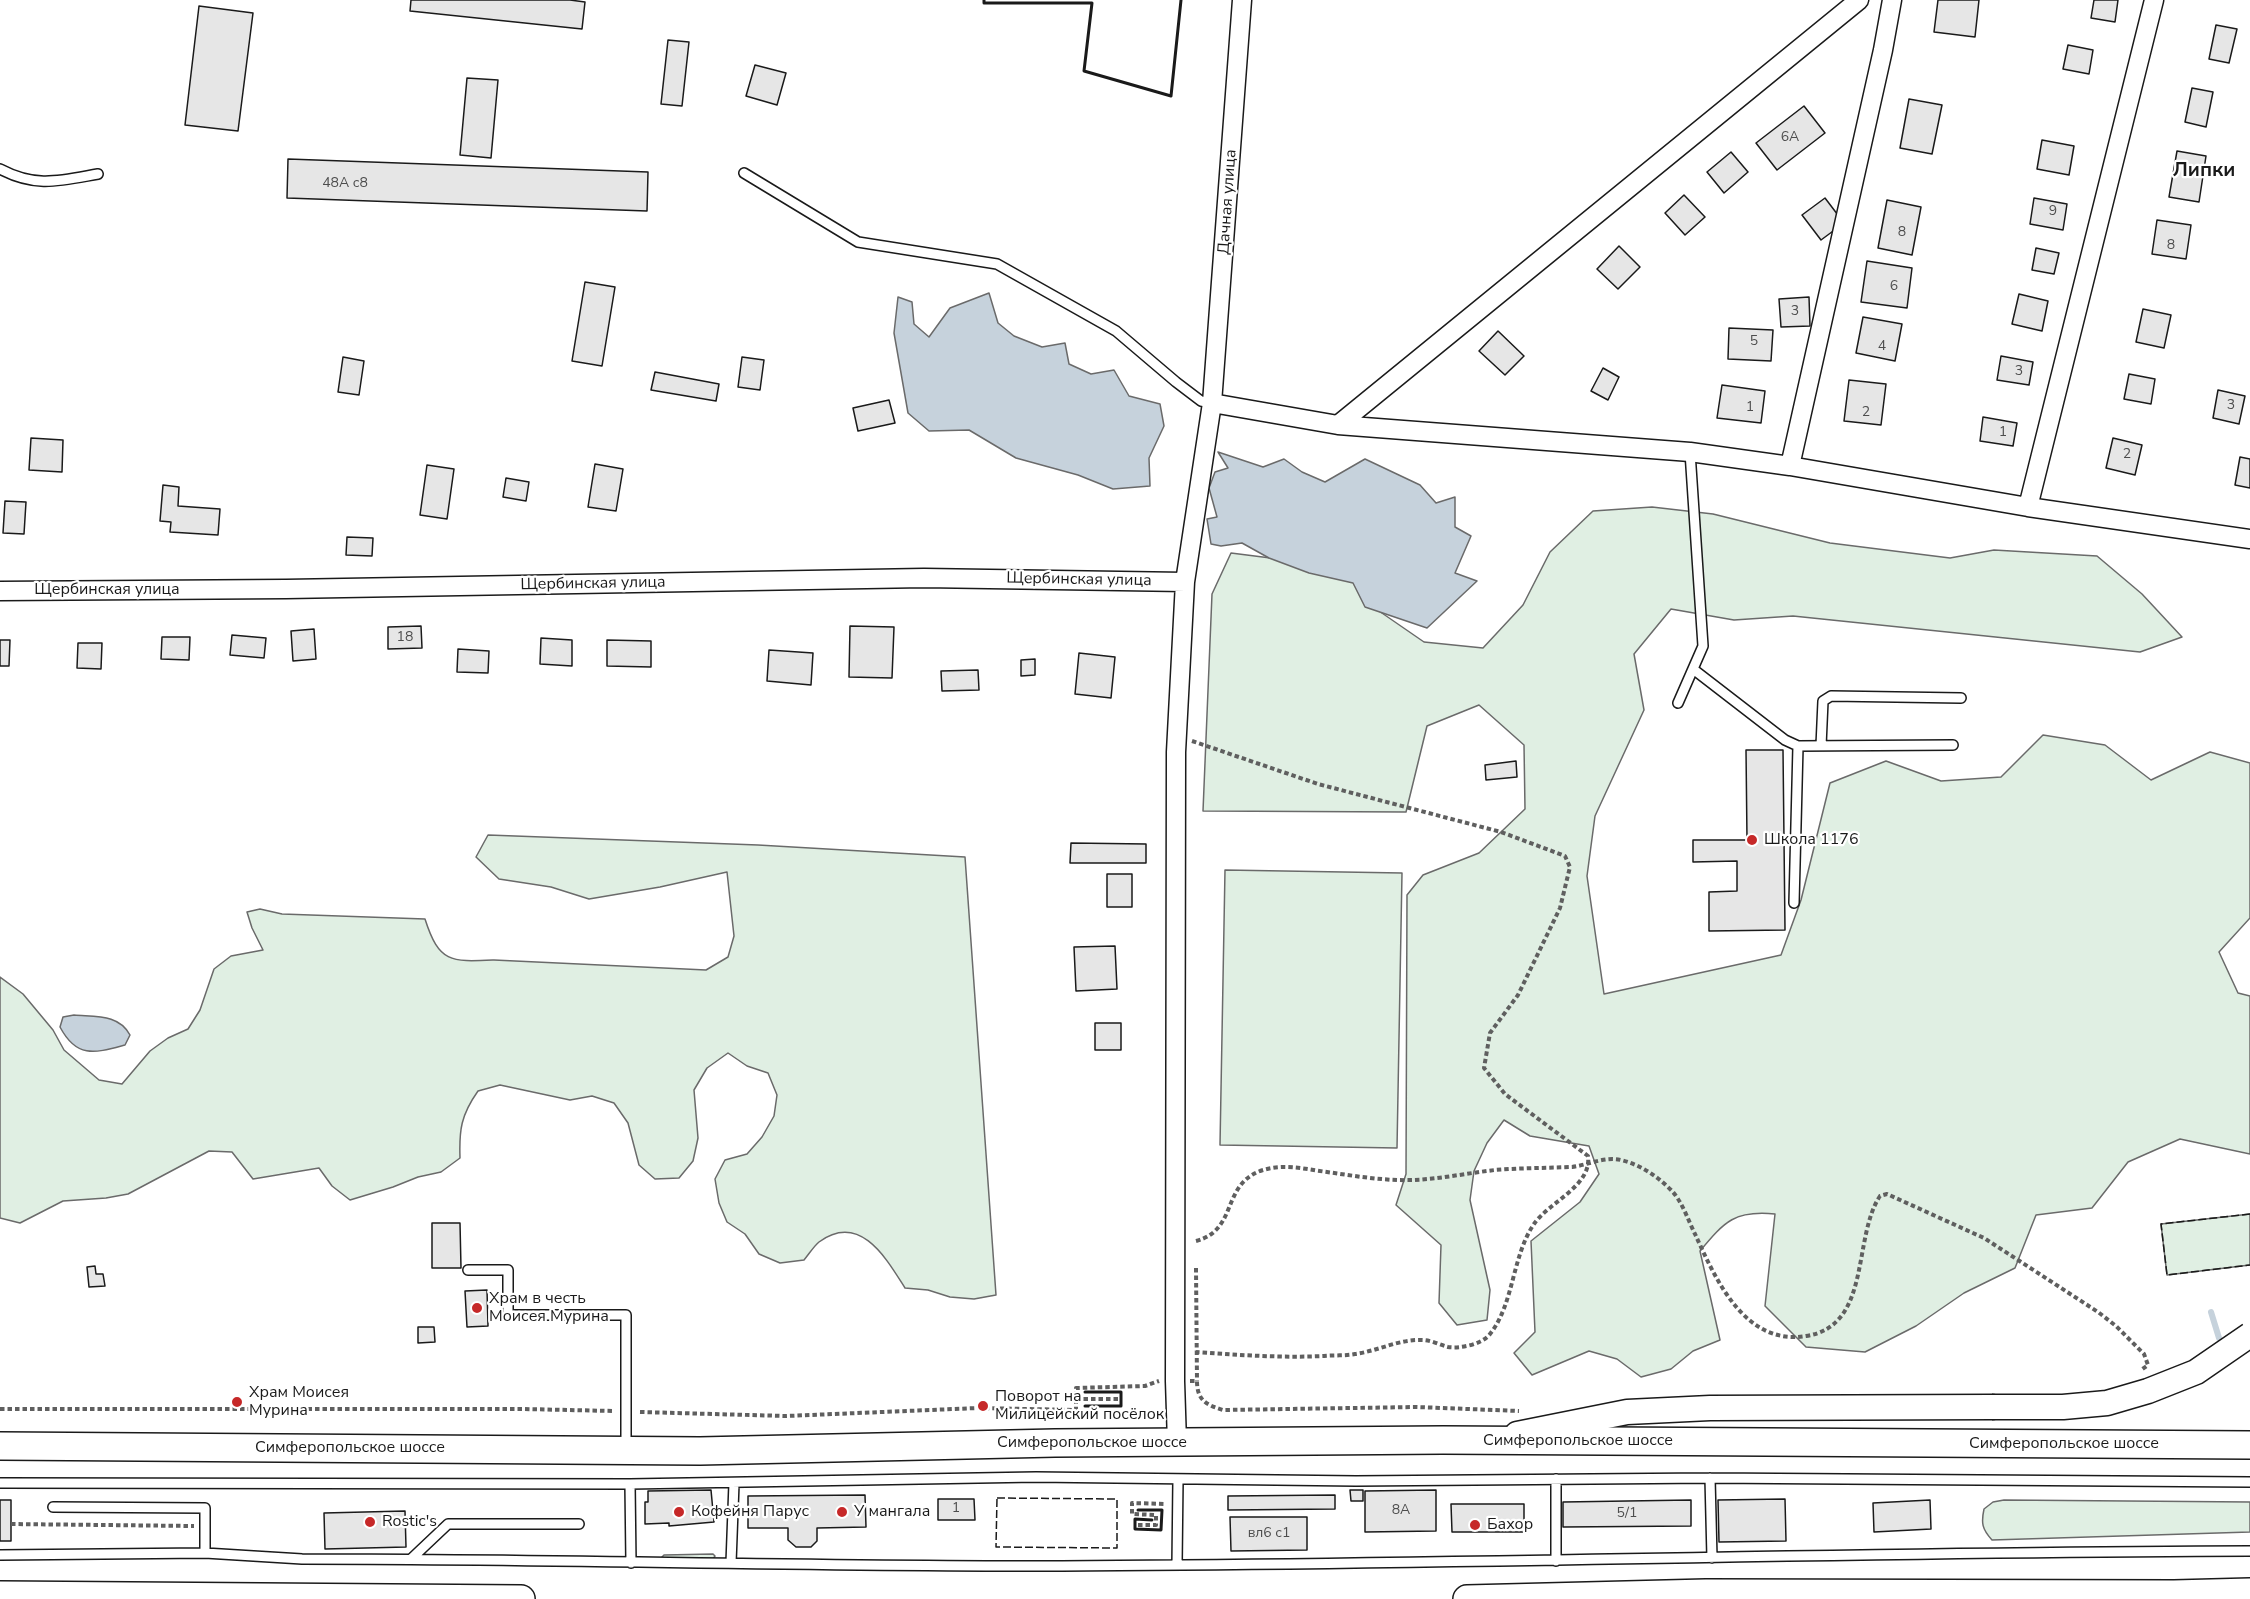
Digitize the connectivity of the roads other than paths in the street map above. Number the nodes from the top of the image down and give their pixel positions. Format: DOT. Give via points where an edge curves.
graph roads {
  1 [pos="1242,0"];
  2 [pos="1859,0"];
  3 [pos="1892,0"];
  4 [pos="2154,0"];
  5 [pos="0,169"];
  6 [pos="744,173"];
  7 [pos="98,174"];
  8 [pos="1212,403"];
  9 [pos="1338,425"];
  10 [pos="1690,452"];
  11 [pos="1790,466"];
  12 [pos="2028,507"];
  13 [pos="2250,539"];
  14 [pos="1185,582"];
  15 [pos="0,591"];
  16 [pos="1693,669"];
  17 [pos="1961,698"];
  18 [pos="1678,703"];
  19 [pos="1953,745"];
  20 [pos="1798,746"];
  21 [pos="1821,746"];
  22 [pos="1794,903"];
  23 [pos="468,1270"];
  24 [pos="2250,1335"];
  25 [pos="1493,1440"];
  26 [pos="1177,1443"];
  27 [pos="2250,1445"];
  28 [pos="0,1446"];
  29 [pos="626,1450"];
  30 [pos="1710,1478"];
  31 [pos="1178,1479"];
  32 [pos="1556,1479"];
  33 [pos="2250,1482"];
  34 [pos="0,1483"];
  35 [pos="734,1483"];
  36 [pos="630,1484"];
  37 [pos="53,1507"];
  38 [pos="579,1524"];
  39 [pos="2250,1551"];
  40 [pos="204,1553"];
  41 [pos="0,1555"];
  42 [pos="1712,1558"];
  43 [pos="411,1559"];
  44 [pos="1556,1561"];
  45 [pos="631,1563"];
  46 [pos="731,1563"];
  47 [pos="1177,1565"];
  48 [pos="2250,1592"];
  49 [pos="2174,1594"];
  50 [pos="0,1595"];
  51 [pos="67,1597"];
  52 [pos="521,1599"];
  53 [pos="1467,1599"];
  54 [pos="2109,1599"];
  1 -- 8 [label="street, Дачная улица"];
  2 -- 9 [label="street"];
  3 -- 11 [label="street"];
  4 -- 12 [label="street"];
  5 -- 7 [label="lane" via="18,178 53,183"];
  6 -- 8 [label="lane" via="858,242 997,264 1116,331 1176,382 1202,401"];
  8 -- 9 [label="street"];
  8 -- 14 [label="street, Дачная улица"];
  9 -- 10 [label="street"];
  10 -- 11 [label="street"];
  10 -- 16 [label="lane" via="1703,646"];
  11 -- 12 [label="street"];
  12 -- 13 [label="street"];
  14 -- 15 [label="street, Щербинская улица" via="924,578"];
  14 -- 26 [label="street, Дачная улица" via="1176,752"];
  16 -- 18 [label="lane"];
  16 -- 20 [label="lane"];
  17 -- 21 [label="lane" via="1831,696 1823,701"];
  19 -- 21 [label="lane"];
  20 -- 21 [label="lane"];
  20 -- 22 [label="lane"];
  23 -- 29 [label="lane" via="508,1270 508,1315 626,1315"];
  24 -- 25 [label="main road, bridge" via="2196,1372 2107,1402 2063,1407 1710,1408 1627,1412"];
  25 -- 26 [label="main road, Симферопольское шоссе"];
  25 -- 27 [label="main road, Симферопольское шоссе"];
  26 -- 29 [label="main road, Симферопольское шоссе"];
  28 -- 29 [label="main road, Симферопольское шоссе"];
  30 -- 32 [label="lane"];
  30 -- 33 [label="lane"];
  30 -- 42 [label="lane"];
  31 -- 32 [label="lane"];
  31 -- 35 [label="lane" via="1036,1477"];
  31 -- 47 [label="lane"];
  32 -- 44 [label="lane"];
  34 -- 36 [label="lane"];
  35 -- 36 [label="lane"];
  35 -- 46 [label="lane"];
  36 -- 45 [label="lane"];
  37 -- 40 [label="lane" via="205,1508"];
  38 -- 43 [label="lane" via="448,1524"];
  39 -- 42 [label="lane"];
  40 -- 41 [label="lane"];
  40 -- 43 [label="lane"];
  42 -- 44 [label="lane"];
  43 -- 45 [label="lane"];
  44 -- 47 [label="lane"];
  45 -- 46 [label="lane"];
  46 -- 47 [label="lane"];
  48 -- 49 [label="main road"];
  49 -- 53 [label="main road" via="1706,1593"];
  49 -- 54 [label="main road"];
  50 -- 51 [label="main road"];
  51 -- 52 [label="main road"];
}
